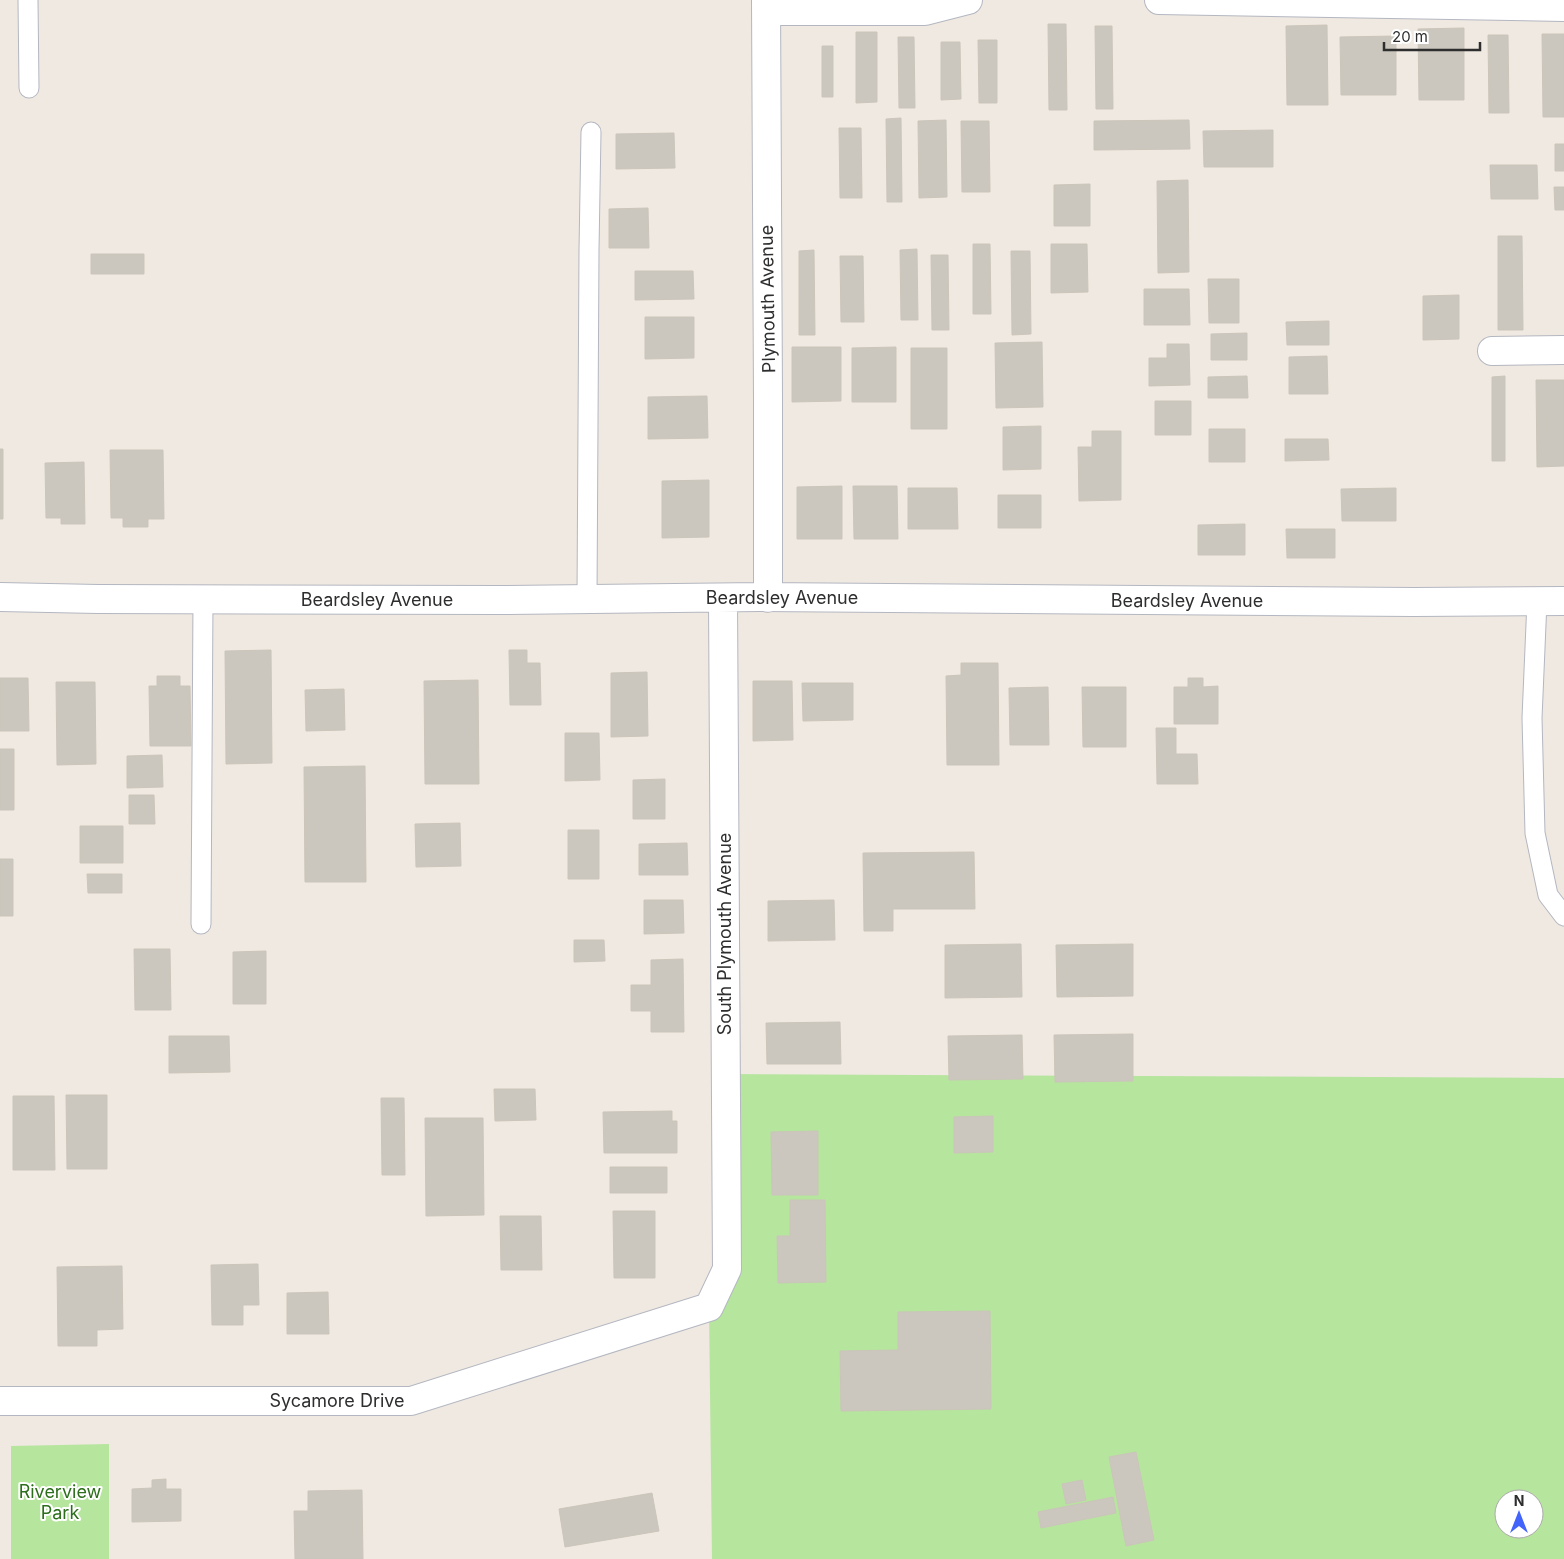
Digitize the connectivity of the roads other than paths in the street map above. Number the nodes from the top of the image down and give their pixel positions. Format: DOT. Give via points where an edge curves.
graph roads {
  1 [pos="28,0"];
  2 [pos="968,0"];
  3 [pos="1159,0"];
  4 [pos="766,6"];
  5 [pos="1564,7"];
  6 [pos="29,88"];
  7 [pos="591,132"];
  8 [pos="1564,350"];
  9 [pos="1492,351"];
  10 [pos="0,597"];
  11 [pos="723,598"];
  12 [pos="768,598"];
  13 [pos="586,599"];
  14 [pos="203,600"];
  15 [pos="1564,600"];
  16 [pos="1537,601"];
  17 [pos="1564,916"];
  18 [pos="201,924"];
  19 [pos="726,1269"];
  20 [pos="0,1402"];
  1 -- 6 [label="lane"];
  2 -- 4 [label="street" via="925,11"];
  3 -- 5 [label="street"];
  4 -- 12 [label="street, Plymouth Avenue"];
  7 -- 13 [label="lane"];
  8 -- 9 [label="street"];
  10 -- 14 [label="street, Beardsley Avenue"];
  11 -- 12 [label="street, Beardsley Avenue"];
  11 -- 13 [label="street, Beardsley Avenue"];
  11 -- 19 [label="street, South Plymouth Avenue"];
  12 -- 16 [label="street, Beardsley Avenue"];
  13 -- 14 [label="street, Beardsley Avenue"];
  14 -- 18 [label="lane"];
  15 -- 16 [label="street, Beardsley Avenue"];
  16 -- 17 [label="lane" via="1532,718 1535,833 1548,895"];
  19 -- 20 [label="street, Sycamore Drive" via="709,1307 411,1402"];
}
